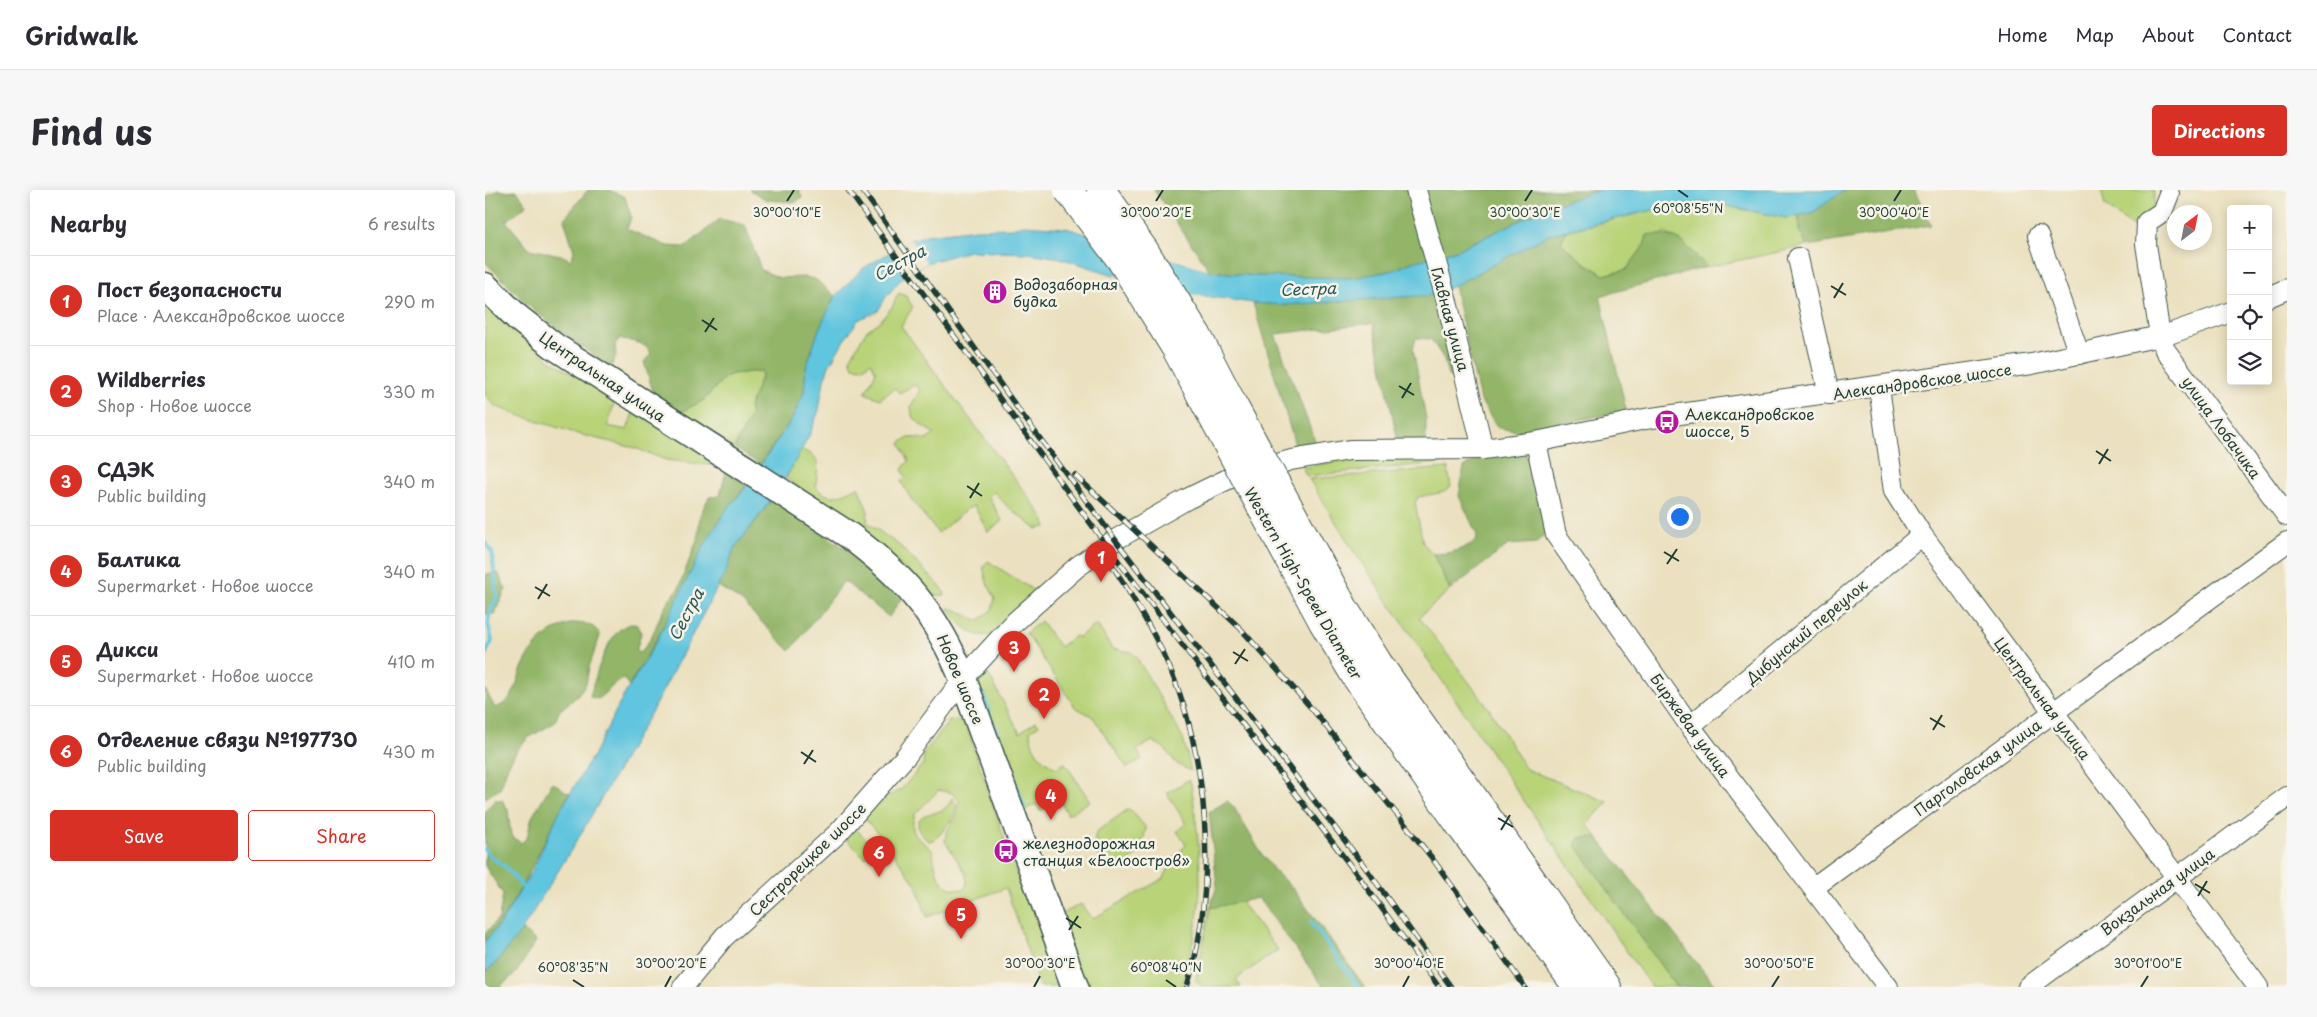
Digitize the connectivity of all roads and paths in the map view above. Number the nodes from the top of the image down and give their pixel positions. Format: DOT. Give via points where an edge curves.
graph roads {
  1 [pos="1068,190"];
  2 [pos="1101,190"];
  3 [pos="1416,190"];
  4 [pos="2169,194"];
  5 [pos="2038,236"];
  6 [pos="1798,258"];
  7 [pos="485,286"];
  8 [pos="2287,289"];
  9 [pos="2272,295"];
  10 [pos="2227,313"];
  11 [pos="2160,336"];
  12 [pos="2079,354"];
  13 [pos="1879,388"];
  14 [pos="1829,394"];
  15 [pos="1536,442"];
  16 [pos="1483,449"];
  17 [pos="728,457"];
  18 [pos="2287,516"];
  19 [pos="1922,535"];
  20 [pos="2287,542"];
  21 [pos="963,679"];
  22 [pos="2053,711"];
  23 [pos="1691,726"];
  24 [pos="2286,799"];
  25 [pos="2176,876"];
  26 [pos="1814,887"];
  27 [pos="1531,901"];
  28 [pos="683,987"];
  29 [pos="1075,987"];
  30 [pos="1577,987"];
  31 [pos="1607,987"];
  32 [pos="1888,987"];
  33 [pos="2028,987"];
  34 [pos="2258,987"];
  1 -- 27 [label="highway, Western High-Speed Diameter, bridge" via="1121,260 1175,347 1357,677 1464,831"];
  2 -- 27 [label="highway, Western High-Speed Diameter, bridge" via="1193,327 1345,610"];
  3 -- 16 [label="street, Главная улица"];
  4 -- 11 [label="street, улица Лобачика" via="2162,212 2147,222 2141,235"];
  5 -- 12 [label="street"];
  6 -- 14 [label="street"];
  7 -- 17 [label="main road, Центральная улица" via="554,346"];
  8 -- 9 [label="street"];
  10 -- 11 [label="street, Александровское шоссе"];
  11 -- 12 [label="street, Александровское шоссе"];
  11 -- 18 [label="street, улица Лобачика" via="2165,350"];
  12 -- 13 [label="street, Александровское шоссе"];
  13 -- 14 [label="street, Александровское шоссе"];
  13 -- 19 [label="street, Центральная улица" via="1894,491"];
  14 -- 15 [label="street, Александровское шоссе" via="1645,419"];
  15 -- 16 [label="street, Александровское шоссе"];
  15 -- 23 [label="street, Биржевая улица" via="1556,535"];
  16 -- 21 [label="street, Александровское шоссе" via="1350,450 1291,460 1230,478 1133,529 1077,567 1016,621"];
  17 -- 21 [label="main road, Новое шоссе" via="878,557 921,602 943,634"];
  19 -- 22 [label="street, Центральная улица"];
  19 -- 23 [label="street, Дибунский переулок"];
  20 -- 22 [label="street, Парголовская улица"];
  21 -- 28 [label="street, Сестрорецкое шоссе" via="913,747 853,817 724,937"];
  21 -- 29 [label="main road, Новое шоссе"];
  22 -- 25 [label="street, Центральная улица"];
  22 -- 26 [label="street, Парголовская улица"];
  23 -- 26 [label="street, Биржевая улица"];
  24 -- 25 [label="street, Вокзальная улица"];
  25 -- 33 [label="street, Вокзальная улица"];
  25 -- 34 [label="street, Центральная улица"];
  26 -- 32 [label="street, Биржевая улица"];
  27 -- 30 [label="highway, Western High-Speed Diameter"];
  27 -- 31 [label="highway, Western High-Speed Diameter"];
}
